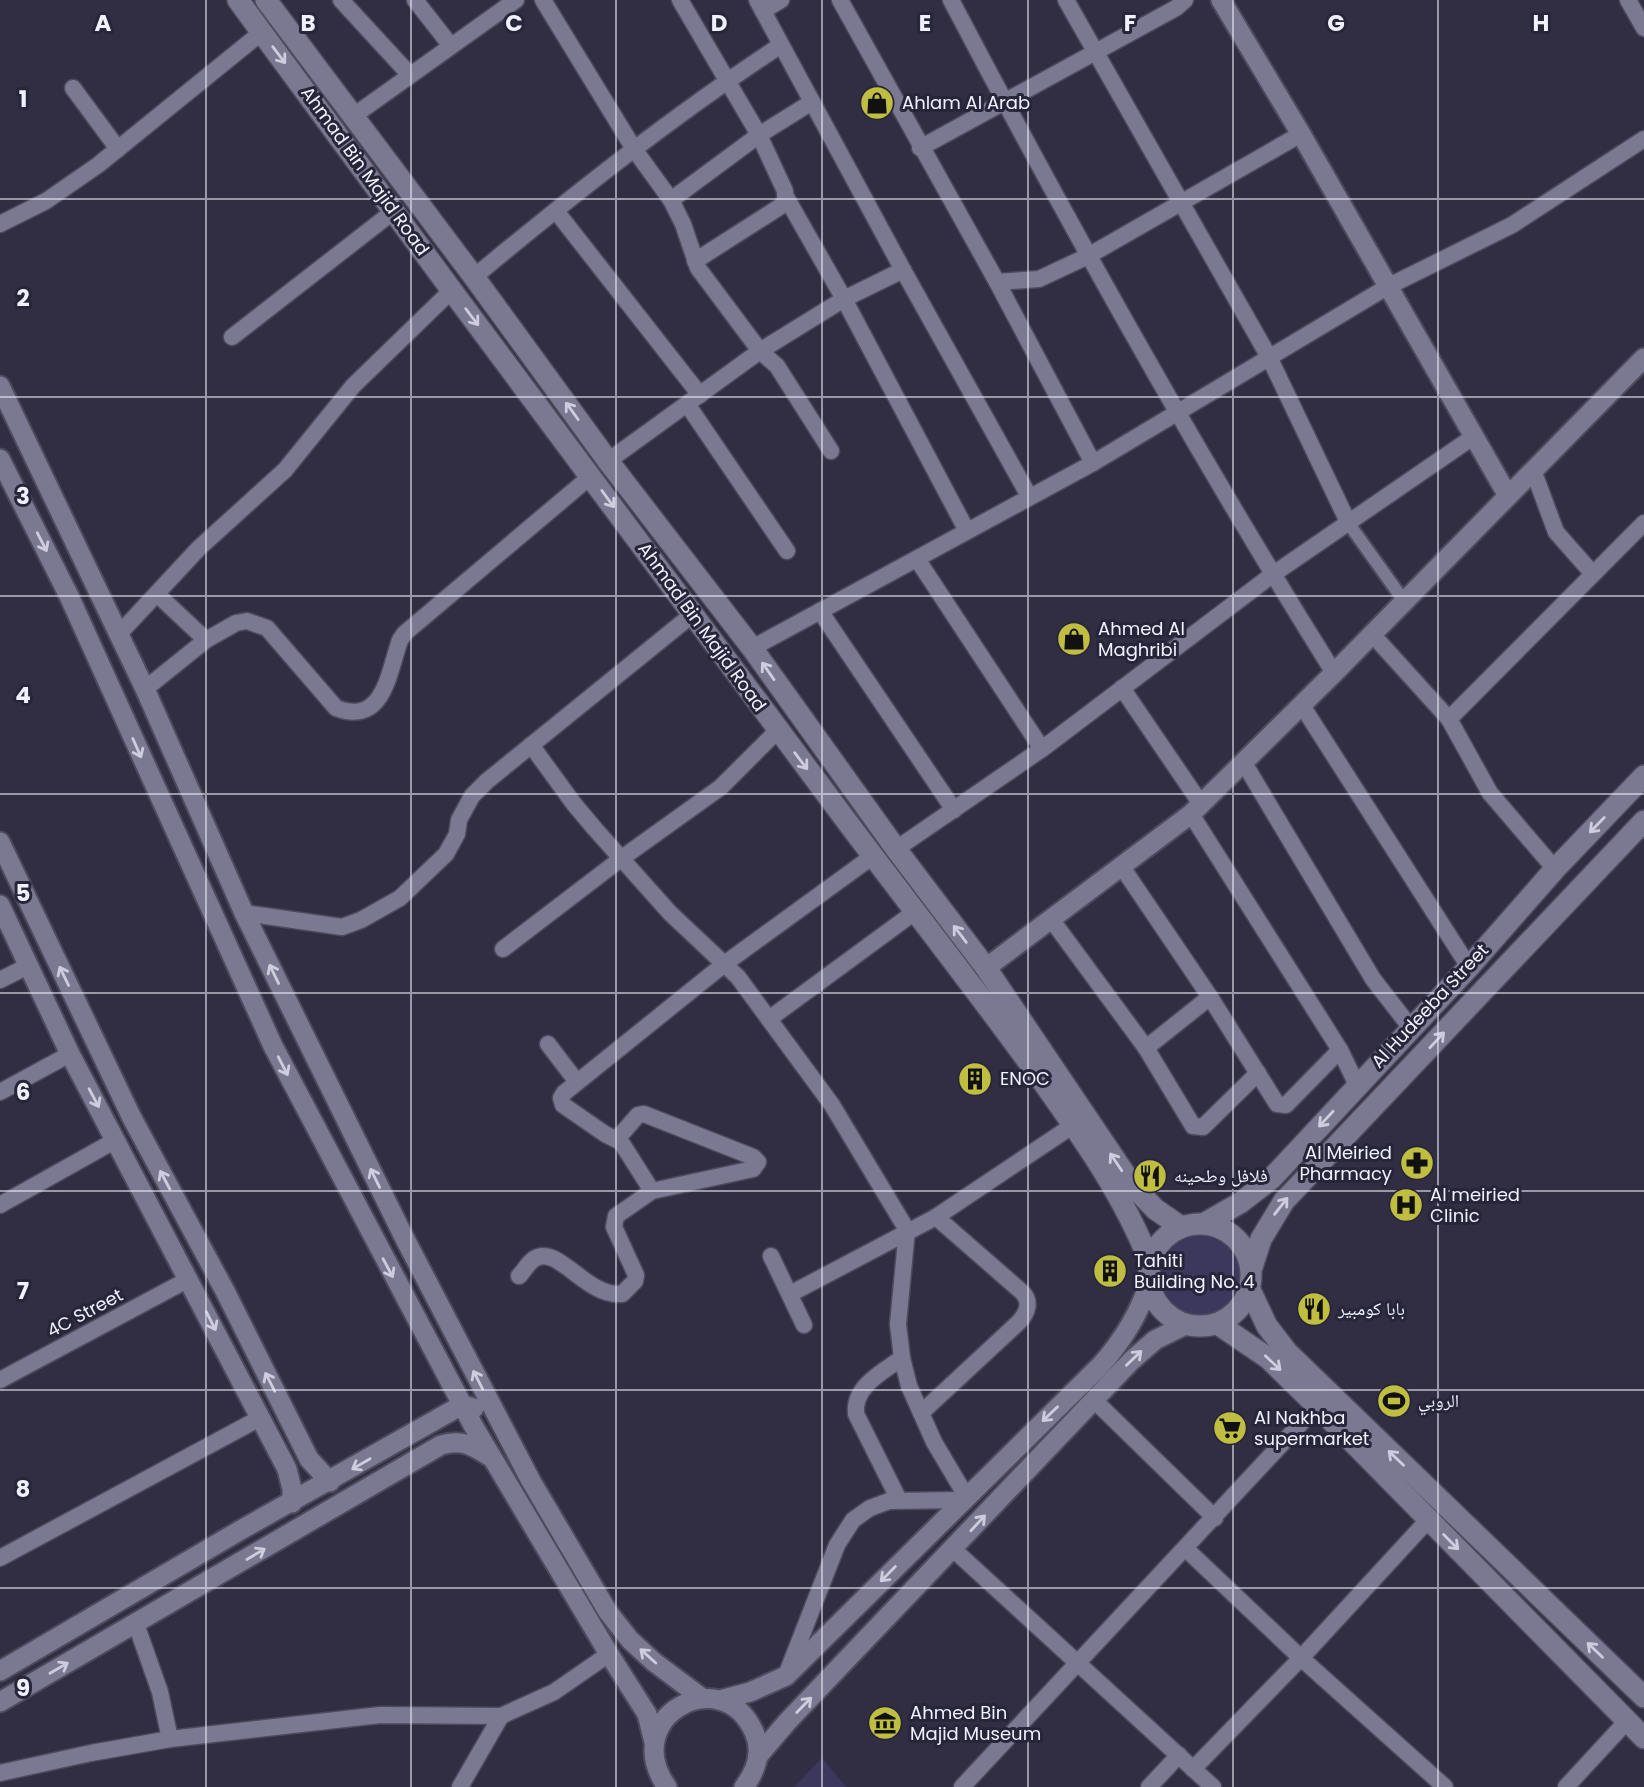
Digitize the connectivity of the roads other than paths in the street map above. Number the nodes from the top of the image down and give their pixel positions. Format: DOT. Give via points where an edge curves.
graph roads {
  1 [pos="238,0"];
  2 [pos="266,0"];
  3 [pos="341,0"];
  4 [pos="415,0"];
  5 [pos="516,0"];
  6 [pos="543,0"];
  7 [pos="680,0"];
  8 [pos="782,0"];
  9 [pos="840,0"];
  10 [pos="951,0"];
  11 [pos="1066,0"];
  12 [pos="1185,0"];
  13 [pos="1221,0"];
  14 [pos="1628,0"];
  15 [pos="760,5"];
  16 [pos="1644,27"];
  17 [pos="262,32"];
  18 [pos="781,45"];
  19 [pos="451,46"];
  20 [pos="1095,52"];
  21 [pos="410,75"];
  22 [pos="726,81"];
  23 [pos="73,88"];
  24 [pos="812,102"];
  25 [pos="1004,102"];
  26 [pos="352,117"];
  27 [pos="1301,134"];
  28 [pos="759,135"];
  29 [pos="1644,139"];
  30 [pos="920,148"];
  31 [pos="118,149"];
  32 [pos="634,149"];
  33 [pos="786,197"];
  34 [pos="671,200"];
  35 [pos="1181,202"];
  36 [pos="394,211"];
  37 [pos="556,211"];
  38 [pos="0,224"];
  39 [pos="1088,256"];
  40 [pos="695,261"];
  41 [pos="903,270"];
  42 [pos="474,277"];
  43 [pos="997,282"];
  44 [pos="1387,287"];
  45 [pos="452,290"];
  46 [pos="845,299"];
  47 [pos="232,337"];
  48 [pos="760,351"];
  49 [pos="1269,357"];
  50 [pos="1642,363"];
  51 [pos="0,386"];
  52 [pos="694,400"];
  53 [pos="1176,413"];
  54 [pos="1473,437"];
  55 [pos="831,451"];
  56 [pos="0,459"];
  57 [pos="608,461"];
  58 [pos="1093,463"];
  59 [pos="1533,470"];
  60 [pos="591,476"];
  61 [pos="1029,496"];
  62 [pos="1508,496"];
  63 [pos="1644,523"];
  64 [pos="1349,524"];
  65 [pos="967,531"];
  66 [pos="787,551"];
  67 [pos="917,559"];
  68 [pos="1593,574"];
  69 [pos="1272,575"];
  70 [pos="157,594"];
  71 [pos="1404,601"];
  72 [pos="820,611"];
  73 [pos="693,614"];
  74 [pos="119,634"];
  75 [pos="1372,634"];
  76 [pos="206,640"];
  77 [pos="752,648"];
  78 [pos="1334,673"];
  79 [pos="1122,688"];
  80 [pos="145,689"];
  81 [pos="1301,704"];
  82 [pos="1449,719"];
  83 [pos="778,730"];
  84 [pos="531,745"];
  85 [pos="1042,749"];
  86 [pos="1244,763"];
  87 [pos="1644,776"];
  88 [pos="1196,809"];
  89 [pos="954,810"];
  90 [pos="1644,821"];
  91 [pos="0,842"];
  92 [pos="896,849"];
  93 [pos="873,856"];
  94 [pos="622,859"];
  95 [pos="1122,867"];
  96 [pos="1555,869"];
  97 [pos="0,905"];
  98 [pos="916,911"];
  99 [pos="244,913"];
  100 [pos="1051,919"];
  101 [pos="503,949"];
  102 [pos="723,965"];
  103 [pos="28,966"];
  104 [pos="1469,967"];
  105 [pos="986,968"];
  106 [pos="0,980"];
  107 [pos="1210,997"];
  108 [pos="769,1019"];
  109 [pos="1411,1028"];
  110 [pos="548,1044"];
  111 [pos="1146,1048"];
  112 [pos="1340,1050"];
  113 [pos="70,1054"];
  114 [pos="1258,1073"];
  115 [pos="577,1082"];
  116 [pos="1357,1085"];
  117 [pos="0,1092"];
  118 [pos="1072,1126"];
  119 [pos="617,1139"];
  120 [pos="116,1140"];
  121 [pos="652,1191"];
  122 [pos="0,1205"];
  123 [pos="936,1217"];
  124 [pos="1205,1223"];
  125 [pos="1181,1227"];
  126 [pos="907,1230"];
  127 [pos="771,1256"];
  128 [pos="1252,1266"];
  129 [pos="1149,1273"];
  130 [pos="519,1276"];
  131 [pos="189,1279"];
  132 [pos="1250,1290"];
  133 [pos="790,1294"];
  134 [pos="1218,1324"];
  135 [pos="804,1325"];
  136 [pos="1185,1325"];
  137 [pos="902,1358"];
  138 [pos="235,1369"];
  139 [pos="0,1380"];
  140 [pos="1094,1400"];
  141 [pos="463,1405"];
  142 [pos="1317,1406"];
  143 [pos="922,1413"];
  144 [pos="260,1418"];
  145 [pos="290,1422"];
  146 [pos="395,1445"];
  147 [pos="492,1459"];
  148 [pos="531,1481"];
  149 [pos="330,1482"];
  150 [pos="964,1498"];
  151 [pos="899,1500"];
  152 [pos="292,1503"];
  153 [pos="342,1503"];
  154 [pos="1215,1518"];
  155 [pos="1429,1519"];
  156 [pos="239,1531"];
  157 [pos="953,1549"];
  158 [pos="1186,1549"];
  159 [pos="0,1558"];
  160 [pos="130,1628"];
  161 [pos="609,1654"];
  162 [pos="1301,1658"];
  163 [pos="1077,1663"];
  164 [pos="0,1671"];
  165 [pos="786,1676"];
  166 [pos="1644,1697"];
  167 [pos="711,1699"];
  168 [pos="0,1702"];
  169 [pos="501,1716"];
  170 [pos="1627,1721"];
  171 [pos="1644,1738"];
  172 [pos="170,1739"];
  173 [pos="654,1742"];
  174 [pos="1179,1755"];
  175 [pos="1193,1769"];
  176 [pos="0,1773"];
  177 [pos="753,1776"];
  178 [pos="460,1787"];
  179 [pos="667,1787"];
  180 [pos="962,1787"];
  181 [pos="1149,1787"];
  182 [pos="1213,1787"];
  183 [pos="1445,1787"];
  184 [pos="1566,1787"];
  1 -- 17 [label="main road, Ahmad Bin Majid Road"];
  2 -- 26 [label="main road, Ahmad Bin Majid Road"];
  3 -- 21 [label="street"];
  4 -- 19 [label="street"];
  5 -- 19 [label="street"];
  6 -- 32 [label="street"];
  7 -- 22 [label="street"];
  8 -- 15 [label="street"];
  9 -- 30 [label="street"];
  10 -- 25 [label="street"];
  11 -- 20 [label="street"];
  12 -- 20 [label="street"];
  13 -- 27 [label="street"];
  14 -- 16 [label="street"];
  15 -- 18 [label="street"];
  17 -- 31 [label="street"];
  17 -- 36 [label="main road, Ahmad Bin Majid Road, one-way"];
  18 -- 22 [label="street"];
  18 -- 24 [label="street"];
  19 -- 21 [label="street"];
  20 -- 25 [label="street"];
  20 -- 35 [label="street"];
  21 -- 26 [label="street"];
  22 -- 28 [label="street"];
  22 -- 32 [label="street"];
  23 -- 31 [label="street"];
  24 -- 28 [label="street"];
  24 -- 41 [label="street"];
  25 -- 30 [label="street"];
  25 -- 39 [label="street"];
  26 -- 42 [label="main road, Ahmad Bin Majid Road"];
  27 -- 35 [label="street"];
  27 -- 44 [label="street"];
  28 -- 33 [label="street"];
  28 -- 34 [label="street"];
  29 -- 44 [label="street" via="1512,225"];
  30 -- 43 [label="street"];
  31 -- 38 [label="street" via="46,201"];
  32 -- 34 [label="street"];
  32 -- 37 [label="street"];
  33 -- 40 [label="street" via="781,206"];
  33 -- 46 [label="street"];
  34 -- 40 [label="street"];
  35 -- 39 [label="street"];
  35 -- 49 [label="street"];
  36 -- 45 [label="main road, Ahmad Bin Majid Road"];
  36 -- 47 [label="street"];
  37 -- 42 [label="street"];
  37 -- 52 [label="street"];
  39 -- 43 [label="street" via="1039,279"];
  39 -- 53 [label="street"];
  40 -- 48 [label="street"];
  41 -- 46 [label="street"];
  41 -- 61 [label="street"];
  57 -- 42 [label="main road, Ahmad Bin Majid Road, one-way"];
  43 -- 58 [label="street"];
  44 -- 49 [label="street"];
  44 -- 54 [label="street"];
  45 -- 60 [label="main road, Ahmad Bin Majid Road, one-way"];
  45 -- 70 [label="street" via="353,386 285,470"];
  46 -- 48 [label="street"];
  46 -- 65 [label="street"];
  48 -- 52 [label="street"];
  48 -- 55 [label="street" via="777,366"];
  49 -- 53 [label="street"];
  49 -- 64 [label="street"];
  50 -- 59 [label="street"];
  51 -- 74 [label="street"];
  52 -- 57 [label="street"];
  52 -- 66 [label="street"];
  53 -- 58 [label="street"];
  53 -- 69 [label="street"];
  54 -- 62 [label="street"];
  54 -- 64 [label="street"];
  56 -- 141 [label="street, one-way" via="69,596 272,1046"];
  57 -- 77 [label="main road, Ahmad Bin Majid Road"];
  58 -- 61 [label="street"];
  59 -- 62 [label="street"];
  59 -- 68 [label="street" via="1556,532"];
  60 -- 73 [label="main road, Ahmad Bin Majid Road, one-way"];
  60 -- 76 [label="street" via="405,633 381,695 367,710 336,708 261,625 236,622"];
  61 -- 65 [label="street"];
  62 -- 71 [label="street"];
  63 -- 68 [label="street"];
  64 -- 69 [label="street"];
  64 -- 71 [label="street"];
  65 -- 67 [label="street"];
  67 -- 72 [label="street"];
  67 -- 85 [label="street"];
  68 -- 82 [label="street"];
  69 -- 78 [label="street"];
  69 -- 79 [label="street"];
  70 -- 74 [label="street"];
  70 -- 76 [label="street"];
  71 -- 75 [label="street"];
  72 -- 77 [label="street"];
  72 -- 89 [label="street"];
  73 -- 83 [label="main road, Ahmad Bin Majid Road"];
  73 -- 84 [label="street"];
  74 -- 80 [label="street"];
  75 -- 78 [label="street"];
  75 -- 82 [label="street"];
  76 -- 80 [label="street"];
  92 -- 77 [label="main road, Ahmad Bin Majid Road, one-way"];
  78 -- 81 [label="street"];
  79 -- 85 [label="street"];
  79 -- 88 [label="street"];
  80 -- 99 [label="street"];
  81 -- 86 [label="street"];
  81 -- 104 [label="street"];
  82 -- 96 [label="street" via="1490,793"];
  83 -- 93 [label="main road, Ahmad Bin Majid Road, one-way"];
  83 -- 94 [label="street" via="721,787"];
  84 -- 94 [label="street"];
  84 -- 99 [label="street" via="472,796 446,854 400,898 342,926"];
  85 -- 89 [label="street"];
  86 -- 88 [label="street"];
  86 -- 109 [label="street" via="1373,979"];
  87 -- 96 [label="main road, Al Hudeeba Street, one-way"];
  88 -- 95 [label="street"];
  88 -- 112 [label="street"];
  89 -- 92 [label="street"];
  128 -- 90 [label="main road, Al Hudeeba Street, one-way" via="1261,1239 1284,1201"];
  145 -- 91 [label="street, one-way" via="132,1118"];
  105 -- 92 [label="main road, Ahmad Bin Majid Road, one-way"];
  93 -- 98 [label="main road, Ahmad Bin Majid Road"];
  93 -- 102 [label="street"];
  94 -- 101 [label="street"];
  94 -- 102 [label="street"];
  95 -- 100 [label="street"];
  95 -- 107 [label="street"];
  96 -- 104 [label="main road, Al Hudeeba Street"];
  97 -- 103 [label="street"];
  98 -- 108 [label="street"];
  98 -- 118 [label="main road, Ahmad Bin Majid Road"];
  148 -- 99 [label="street, one-way"];
  100 -- 105 [label="street"];
  100 -- 111 [label="street"];
  102 -- 108 [label="street" via="738,977"];
  102 -- 115 [label="street"];
  103 -- 106 [label="street"];
  103 -- 113 [label="street"];
  104 -- 109 [label="main road, Al Hudeeba Street"];
  125 -- 105 [label="main road, Ahmad Bin Majid Road, one-way" via="1133,1186"];
  107 -- 111 [label="street"];
  107 -- 114 [label="street"];
  108 -- 126 [label="street" via="832,1105"];
  109 -- 116 [label="main road, Al Hudeeba Street"];
  110 -- 115 [label="street"];
  111 -- 114 [label="street" via="1189,1121 1198,1127"];
  112 -- 114 [label="street" via="1286,1105 1277,1104"];
  112 -- 116 [label="street"];
  113 -- 117 [label="street"];
  113 -- 120 [label="street, one-way"];
  115 -- 119 [label="street" via="564,1093 563,1105"];
  116 -- 124 [label="main road, Al Hudeeba Street, one-way" via="1271,1179"];
  118 -- 123 [label="street"];
  118 -- 129 [label="main road, Ahmad Bin Majid Road" via="1120,1197 1136,1229"];
  119 -- 121 [label="street"];
  119 -- 121 [label="street" via="644,1114 758,1162 753,1168"];
  120 -- 122 [label="street"];
  120 -- 131 [label="street"];
  121 -- 130 [label="street" via="614,1219 636,1275 622,1294 601,1292 546,1255 533,1260"];
  123 -- 126 [label="street"];
  123 -- 143 [label="street" via="1022,1292 1028,1304 1019,1322"];
  124 -- 125 [label="main road"];
  124 -- 128 [label="main road" via="1240,1242"];
  125 -- 129 [label="main road" via="1156,1248"];
  126 -- 133 [label="street"];
  126 -- 137 [label="street" via="898,1324"];
  127 -- 133 [label="street"];
  128 -- 132 [label="main road"];
  129 -- 136 [label="main road" via="1156,1302 1168,1316"];
  129 -- 150 [label="street, one-way" via="1135,1319 1114,1350"];
  131 -- 138 [label="street, one-way"];
  131 -- 139 [label="street, 4C Street"];
  132 -- 134 [label="main road" via="1232,1316"];
  166 -- 132 [label="main road, one-way" via="1287,1352 1267,1326"];
  133 -- 135 [label="street"];
  134 -- 136 [label="main road"];
  134 -- 142 [label="main road, one-way" via="1268,1358"];
  140 -- 136 [label="street, one-way" via="1155,1340"];
  137 -- 143 [label="street"];
  137 -- 151 [label="street" via="861,1390 855,1406"];
  138 -- 144 [label="street"];
  138 -- 145 [label="street" via="247,1369 273,1421 281,1425"];
  140 -- 154 [label="street"];
  157 -- 140 [label="street, one-way"];
  141 -- 146 [label="street"];
  141 -- 147 [label="street"];
  141 -- 148 [label="street" via="485,1416"];
  142 -- 154 [label="street"];
  142 -- 155 [label="main road"];
  143 -- 150 [label="street"];
  144 -- 152 [label="street" via="291,1479"];
  144 -- 159 [label="street"];
  145 -- 149 [label="street" via="314,1467"];
  146 -- 149 [label="street, one-way"];
  146 -- 153 [label="street" via="404,1448 401,1460"];
  147 -- 153 [label="street" via="473,1446 441,1445"];
  147 -- 161 [label="street"];
  167 -- 148 [label="street, one-way" via="654,1662 630,1640 608,1612"];
  149 -- 152 [label="street"];
  150 -- 151 [label="street"];
  150 -- 165 [label="street, one-way"];
  151 -- 165 [label="street" via="861,1513 841,1536"];
  152 -- 156 [label="street"];
  160 -- 153 [label="street, one-way"];
  154 -- 158 [label="street"];
  155 -- 162 [label="street"];
  155 -- 170 [label="main road, one-way"];
  156 -- 160 [label="street" via="234,1541 123,1607 119,1616"];
  156 -- 164 [label="street"];
  157 -- 163 [label="street"];
  177 -- 157 [label="street, one-way" via="787,1722"];
  158 -- 162 [label="street"];
  158 -- 163 [label="street"];
  168 -- 160 [label="street, one-way"];
  160 -- 172 [label="street" via="160,1692"];
  161 -- 169 [label="street" via="554,1692"];
  161 -- 173 [label="street" via="647,1714"];
  162 -- 175 [label="street"];
  162 -- 183 [label="street"];
  163 -- 174 [label="street"];
  163 -- 180 [label="street"];
  165 -- 167 [label="street" via="750,1692"];
  167 -- 173 [label="street" via="685,1703 670,1712"];
  167 -- 177 [label="street" via="736,1708 749,1721 757,1738"];
  169 -- 172 [label="street" via="380,1715"];
  169 -- 178 [label="street"];
  170 -- 171 [label="main road"];
  170 -- 184 [label="street"];
  172 -- 176 [label="street"];
  173 -- 179 [label="street" via="653,1759"];
  174 -- 175 [label="street"];
  174 -- 181 [label="street"];
  175 -- 182 [label="street"];
}
